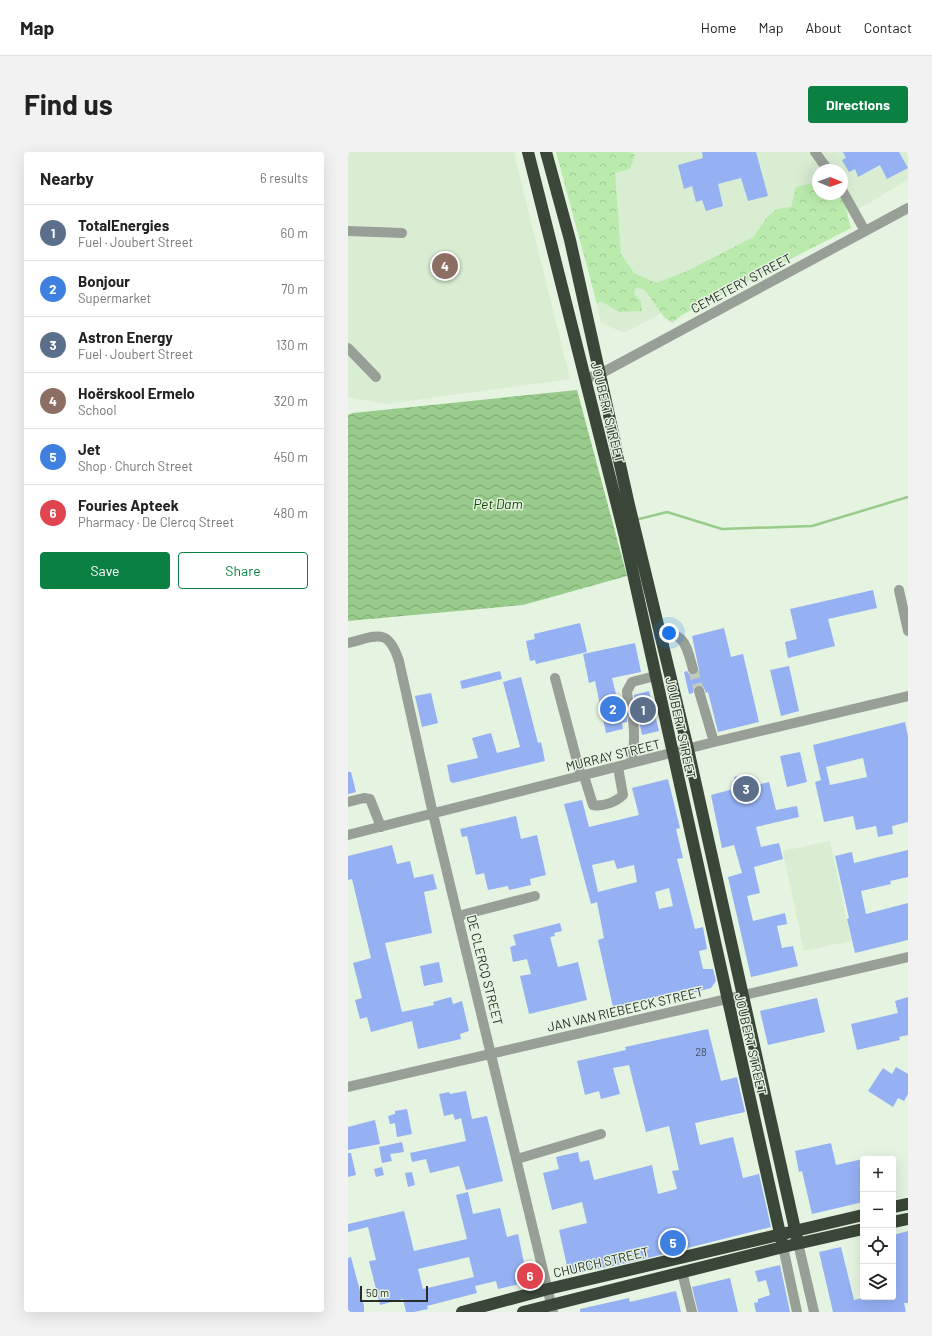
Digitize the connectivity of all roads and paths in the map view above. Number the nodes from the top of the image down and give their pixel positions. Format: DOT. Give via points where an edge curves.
graph roads {
  1 [pos="528,152"];
  2 [pos="546,152"];
  3 [pos="815,152"];
  4 [pos="824,164"];
  5 [pos="848,200"];
  6 [pos="908,208"];
  7 [pos="865,230"];
  8 [pos="348,231"];
  9 [pos="402,233"];
  10 [pos="348,348"];
  11 [pos="600,374"];
  12 [pos="376,377"];
  13 [pos="585,379"];
  14 [pos="623,506"];
  15 [pos="630,531"];
  16 [pos="899,590"];
  17 [pos="659,628"];
  18 [pos="908,632"];
  19 [pos="348,643"];
  20 [pos="693,669"];
  21 [pos="655,676"];
  22 [pos="554,678"];
  23 [pos="699,691"];
  24 [pos="908,696"];
  25 [pos="628,700"];
  26 [pos="633,720"];
  27 [pos="714,742"];
  28 [pos="688,749"];
  29 [pos="672,753"];
  30 [pos="630,763"];
  31 [pos="618,767"];
  32 [pos="583,776"];
  33 [pos="348,802"];
  34 [pos="434,814"];
  35 [pos="381,827"];
  36 [pos="348,835"];
  37 [pos="536,896"];
  38 [pos="458,916"];
  39 [pos="908,957"];
  40 [pos="743,994"];
  41 [pos="727,999"];
  42 [pos="492,1053"];
  43 [pos="348,1087"];
  44 [pos="601,1134"];
  45 [pos="517,1159"];
  46 [pos="908,1204"];
  47 [pos="896,1206"];
  48 [pos="860,1216"];
  49 [pos="908,1219"];
  50 [pos="896,1221"];
  51 [pos="860,1230"];
  52 [pos="794,1231"];
  53 [pos="780,1234"];
  54 [pos="798,1243"];
  55 [pos="783,1247"];
  56 [pos="682,1272"];
  57 [pos="548,1289"];
  58 [pos="552,1308"];
  59 [pos="462,1312"];
  60 [pos="523,1312"];
  61 [pos="692,1312"];
  62 [pos="797,1312"];
  63 [pos="814,1312"];
  1 -- 13 [label="highway, JOUBERT STREET"];
  2 -- 11 [label="highway, JOUBERT STREET" via="570,240"];
  3 -- 4 [label="street"];
  5 -- 7 [label="street"];
  6 -- 7 [label="street, CEMETERY STREET"];
  7 -- 11 [label="street, CEMETERY STREET"];
  8 -- 9 [label="street"];
  10 -- 12 [label="street"];
  11 -- 13 [label="street, CEMETERY STREET"];
  11 -- 14 [label="highway, JOUBERT STREET"];
  13 -- 14 [label="highway, JOUBERT STREET"];
  14 -- 15 [label="highway, JOUBERT STREET"];
  15 -- 17 [label="highway, JOUBERT STREET"];
  15 -- 21 [label="highway, JOUBERT STREET"];
  16 -- 18 [label="street"];
  17 -- 20 [label="street" via="680,636 685,642"];
  17 -- 28 [label="highway, JOUBERT STREET"];
  19 -- 34 [label="street, DE CLERCQ STREET" via="372,637 385,638 394,645"];
  21 -- 25 [label="street" via="632,682 627,691"];
  21 -- 29 [label="highway, JOUBERT STREET"];
  22 -- 32 [label="street"];
  23 -- 27 [label="street"];
  24 -- 27 [label="street, MURRAY STREET"];
  26 -- 30 [label="street" via="634,752"];
  27 -- 28 [label="street, MURRAY STREET"];
  28 -- 29 [label="street, MURRAY STREET"];
  28 -- 40 [label="highway, JOUBERT STREET"];
  29 -- 30 [label="street, MURRAY STREET"];
  29 -- 41 [label="highway, JOUBERT STREET"];
  30 -- 31 [label="street, MURRAY STREET"];
  31 -- 32 [label="street, MURRAY STREET"];
  31 -- 32 [label="street" via="623,795 619,800 604,804 593,805"];
  32 -- 34 [label="street, MURRAY STREET"];
  33 -- 35 [label="street" via="370,798"];
  34 -- 35 [label="street, MURRAY STREET"];
  34 -- 38 [label="street, DE CLERCQ STREET"];
  35 -- 36 [label="street, MURRAY STREET"];
  37 -- 38 [label="street"];
  38 -- 42 [label="street, DE CLERCQ STREET"];
  39 -- 40 [label="street, JAN VAN RIEBEECK STREET"];
  40 -- 41 [label="street, JAN VAN RIEBEECK STREET"];
  40 -- 52 [label="highway, JOUBERT STREET"];
  41 -- 42 [label="street, JAN VAN RIEBEECK STREET"];
  41 -- 53 [label="highway, JOUBERT STREET"];
  42 -- 43 [label="street, JAN VAN RIEBEECK STREET"];
  42 -- 45 [label="street, DE CLERCQ STREET"];
  44 -- 45 [label="street"];
  45 -- 57 [label="street, DE CLERCQ STREET"];
  46 -- 47 [label="highway"];
  48 -- 52 [label="highway, CHURCH STREET"];
  49 -- 50 [label="highway"];
  51 -- 54 [label="highway"];
  52 -- 53 [label="highway, CHURCH STREET"];
  52 -- 54 [label="highway, JOUBERT STREET"];
  53 -- 55 [label="highway, JOUBERT STREET"];
  53 -- 57 [label="highway, CHURCH STREET"];
  54 -- 55 [label="highway"];
  54 -- 63 [label="street, JOUBERT STREET"];
  55 -- 56 [label="highway"];
  55 -- 62 [label="street, JOUBERT STREET"];
  56 -- 58 [label="highway"];
  56 -- 61 [label="street"];
  57 -- 58 [label="street, DE CLERCQ STREET"];
  57 -- 59 [label="highway, CHURCH STREET"];
  58 -- 60 [label="highway"];
}
